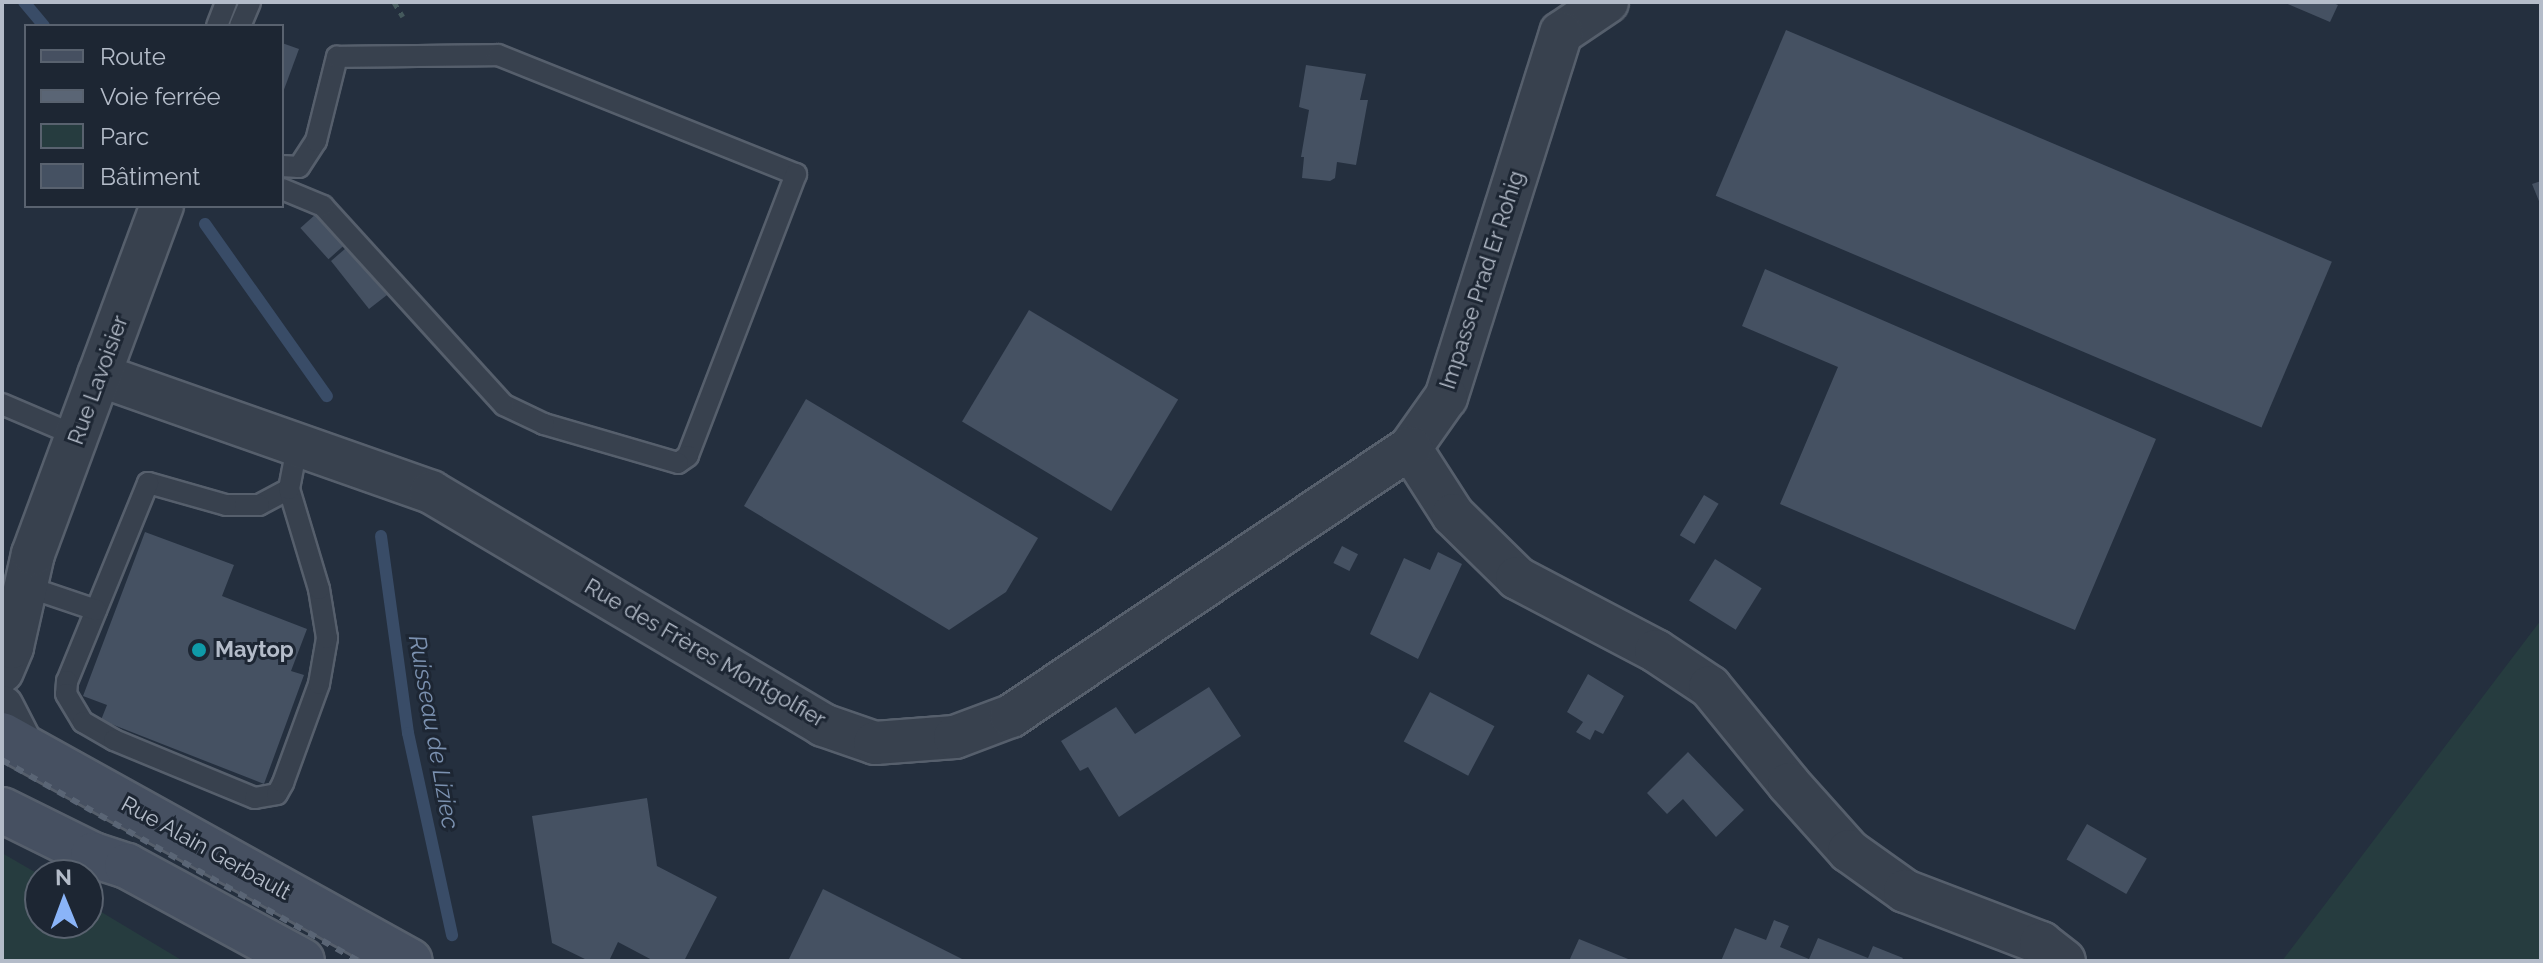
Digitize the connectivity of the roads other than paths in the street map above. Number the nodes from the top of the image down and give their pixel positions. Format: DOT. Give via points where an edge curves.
graph roads {
  1 [pos="226,2"];
  2 [pos="250,2"];
  3 [pos="1607,2"];
  4 [pos="218,24"];
  5 [pos="241,24"];
  6 [pos="284,166"];
  7 [pos="284,190"];
  8 [pos="161,208"];
  9 [pos="99,375"];
  10 [pos="2,404"];
  11 [pos="77,436"];
  12 [pos="297,447"];
  13 [pos="1410,448"];
  14 [pos="289,489"];
  15 [pos="20,579"];
  16 [pos="96,610"];
  17 [pos="2,671"];
  18 [pos="2,707"];
  19 [pos="12,740"];
  20 [pos="2,810"];
  21 [pos="302,961"];
  22 [pos="410,961"];
  23 [pos="2064,961"];
  1 -- 4 [label="lane"];
  2 -- 5 [label="lane"];
  3 -- 13 [label="street, Impasse Prad Er Rohig" via="1561,33 1446,397"];
  6 -- 7 [label="lane" via="299,167 316,141 337,57 498,55 796,174 688,456 678,463 544,424 504,405 323,206"];
  8 -- 9 [label="street, Rue Lavoisier"];
  9 -- 11 [label="street, Rue Lavoisier"];
  9 -- 12 [label="street, Rue des Frères Montgolfier"];
  10 -- 11 [label="lane"];
  11 -- 15 [label="street, Rue Lavoisier"];
  12 -- 13 [label="street, Rue des Frères Montgolfier" via="431,492 823,725 875,743 955,737 1011,716"];
  12 -- 14 [label="lane"];
  13 -- 23 [label="street" via="1453,515 1517,578 1656,651 1710,687 1849,851 1905,891 2041,943"];
  14 -- 16 [label="lane" via="259,505 226,505 148,483"];
  14 -- 16 [label="lane" via="319,589 327,638 319,684 277,794 255,798 83,722 66,694 67,681"];
  15 -- 16 [label="lane"];
  15 -- 17 [label="street, Rue Lavoisier" via="12,647"];
  18 -- 19 [label="street"];
  19 -- 22 [label="main road, Rue Alain Gerbault"];
  20 -- 21 [label="main road" via="127,866"];
}
